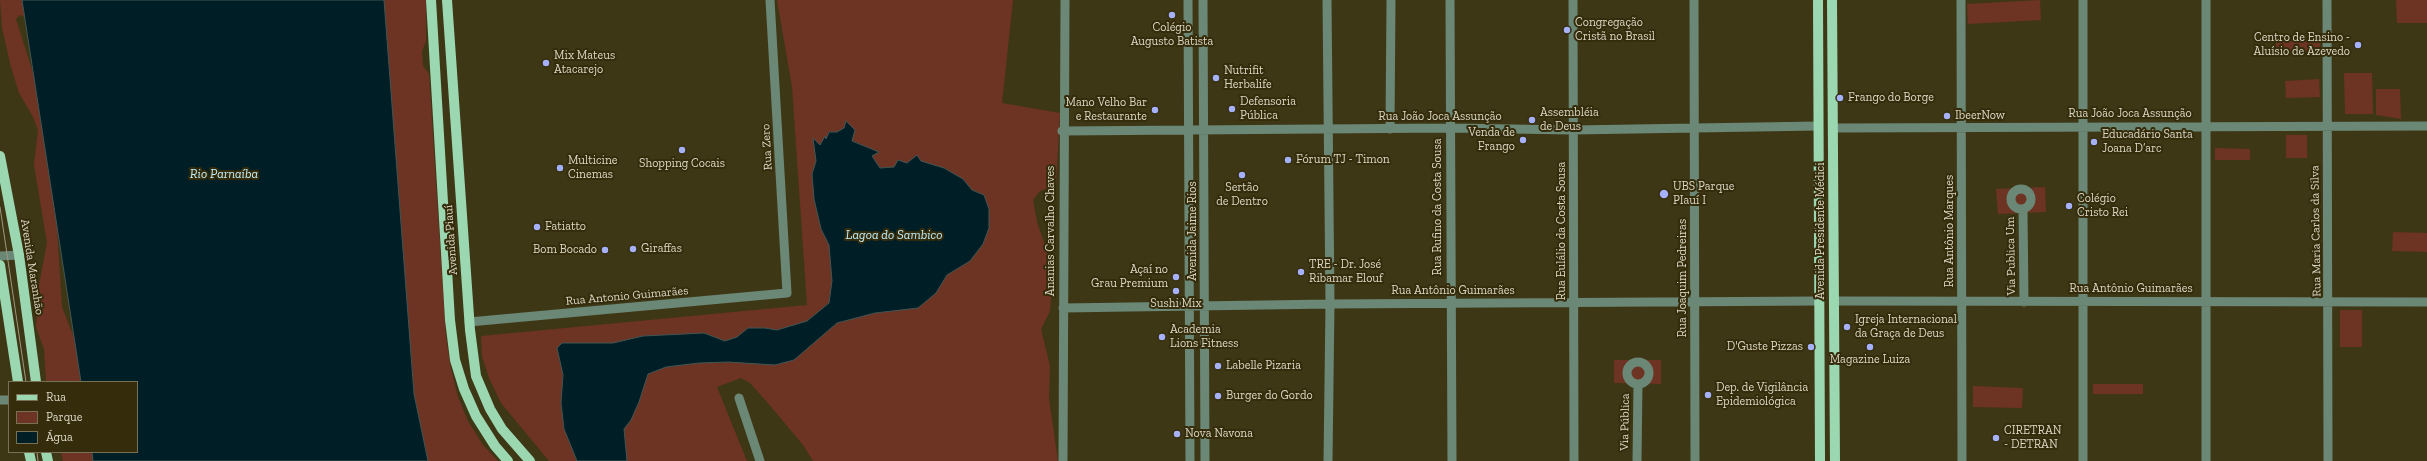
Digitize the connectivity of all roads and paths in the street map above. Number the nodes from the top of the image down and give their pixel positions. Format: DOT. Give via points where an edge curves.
graph roads {
  1 [pos="431,0"];
  2 [pos="447,0"];
  3 [pos="770,0"];
  4 [pos="1065,0"];
  5 [pos="1188,0"];
  6 [pos="1203,0"];
  7 [pos="1327,0"];
  8 [pos="1391,0"];
  9 [pos="1450,0"];
  10 [pos="1573,0"];
  11 [pos="1694,0"];
  12 [pos="1818,0"];
  13 [pos="1832,0"];
  14 [pos="1961,0"];
  15 [pos="2083,0"];
  16 [pos="2206,0"];
  17 [pos="2328,0"];
  18 [pos="1187,49"];
  19 [pos="1203,49"];
  20 [pos="1818,126"];
  21 [pos="2205,126"];
  22 [pos="2326,126"];
  23 [pos="2427,126"];
  24 [pos="2083,127"];
  25 [pos="1450,128"];
  26 [pos="1695,128"];
  27 [pos="1833,128"];
  28 [pos="1961,128"];
  29 [pos="1328,129"];
  30 [pos="1390,129"];
  31 [pos="1573,130"];
  32 [pos="1062,131"];
  33 [pos="1204,131"];
  34 [pos="1188,132"];
  35 [pos="0,156"];
  36 [pos="1818,196"];
  37 [pos="1835,196"];
  38 [pos="2023,210"];
  39 [pos="19,255"];
  40 [pos="0,256"];
  41 [pos="0,265"];
  42 [pos="787,293"];
  43 [pos="1695,301"];
  44 [pos="1819,301"];
  45 [pos="1962,301"];
  46 [pos="2205,301"];
  47 [pos="1451,302"];
  48 [pos="1574,302"];
  49 [pos="1835,302"];
  50 [pos="2024,302"];
  51 [pos="2083,302"];
  52 [pos="2329,302"];
  53 [pos="2427,302"];
  54 [pos="1330,304"];
  55 [pos="1206,306"];
  56 [pos="1189,307"];
  57 [pos="1063,308"];
  58 [pos="469,322"];
  59 [pos="18,381"];
  60 [pos="36,381"];
  61 [pos="1638,384"];
  62 [pos="739,398"];
  63 [pos="508,461"];
  64 [pos="530,461"];
  65 [pos="760,461"];
  66 [pos="1063,461"];
  67 [pos="1190,461"];
  68 [pos="1205,461"];
  69 [pos="1328,461"];
  70 [pos="1452,461"];
  71 [pos="1574,461"];
  72 [pos="1637,461"];
  73 [pos="1695,461"];
  74 [pos="1820,461"];
  75 [pos="1835,461"];
  76 [pos="1962,461"];
  77 [pos="2083,461"];
  78 [pos="2206,461"];
  79 [pos="2328,461"];
  1 -- 63 [label="main road, Avenida Piauí" via="450,320 455,360 476,416"];
  2 -- 58 [label="main road, Avenida Piauí"];
  3 -- 42 [label="street, Rua Zero"];
  4 -- 32 [label="street, Ananias Carvalho Chaves"];
  5 -- 18 [label="street, Avenida Jaime Rios"];
  6 -- 19 [label="street, Avenida Jaime Rios"];
  7 -- 29 [label="street"];
  8 -- 30 [label="street"];
  9 -- 25 [label="street, Rua Rufino da Costa Sousa"];
  10 -- 31 [label="street, Rua Eulálio da Costa Sousa"];
  11 -- 26 [label="street, Rua Joaquim Pedreiras"];
  12 -- 20 [label="main road, Avenida Presidente Médici"];
  13 -- 27 [label="main road, Avenida Presidente Médici"];
  14 -- 28 [label="street, Rua Antônio Marques"];
  15 -- 24 [label="street"];
  16 -- 21 [label="street"];
  17 -- 22 [label="street, Rua Maria Carlos da Silva"];
  18 -- 19 [label="street"];
  18 -- 34 [label="street, Avenida Jaime Rios"];
  19 -- 33 [label="street, Avenida Jaime Rios"];
  20 -- 26 [label="street, Rua João Joca Assunção"];
  20 -- 36 [label="main road, Avenida Presidente Médici"];
  21 -- 22 [label="street, Rua João Joca Assunção"];
  21 -- 24 [label="street, Rua João Joca Assunção"];
  21 -- 46 [label="street"];
  22 -- 23 [label="street, Rua João Joca Assunção"];
  22 -- 52 [label="street, Rua Maria Carlos da Silva"];
  24 -- 28 [label="street, Rua João Joca Assunção"];
  24 -- 51 [label="street"];
  25 -- 30 [label="street, Rua João Joca Assunção"];
  25 -- 31 [label="street, Rua João Joca Assunção"];
  25 -- 47 [label="street, Rua Rufino da Costa Sousa"];
  26 -- 31 [label="street, Rua João Joca Assunção"];
  26 -- 43 [label="street, Rua Joaquim Pedreiras"];
  27 -- 28 [label="street, Rua João Joca Assunção"];
  27 -- 37 [label="main road, Avenida Presidente Médici"];
  28 -- 45 [label="street, Rua Antônio Marques"];
  29 -- 30 [label="street, Rua João Joca Assunção"];
  29 -- 33 [label="street, Rua João Joca Assunção"];
  29 -- 54 [label="street"];
  31 -- 48 [label="street, Rua Eulálio da Costa Sousa"];
  32 -- 34 [label="street, Rua João Joca Assunção"];
  32 -- 57 [label="street, Ananias Carvalho Chaves"];
  33 -- 34 [label="street, Rua João Joca Assunção"];
  33 -- 55 [label="street, Avenida Jaime Rios"];
  34 -- 56 [label="street, Avenida Jaime Rios"];
  35 -- 39 [label="main road, Avenida Maranhão"];
  36 -- 37 [label="main road"];
  36 -- 44 [label="main road, Avenida Presidente Médici"];
  37 -- 49 [label="main road, Avenida Presidente Médici"];
  38 -- 50 [label="street, Via Publica Um"];
  39 -- 40 [label="street"];
  39 -- 60 [label="main road, Avenida Maranhão"];
  41 -- 59 [label="main road"];
  42 -- 58 [label="street, Rua Antonio Guimarães"];
  43 -- 44 [label="street, Rua Antônio Guimarães"];
  43 -- 48 [label="street, Rua Antônio Guimarães"];
  43 -- 73 [label="street, Rua Joaquim Pedreiras"];
  44 -- 74 [label="main road, Avenida Presidente Médici"];
  45 -- 49 [label="street, Rua Antônio Guimarães"];
  45 -- 50 [label="street, Rua Antônio Guimarães"];
  45 -- 76 [label="street, Rua Antônio Marques"];
  46 -- 51 [label="street, Rua Antônio Guimarães"];
  46 -- 52 [label="street, Rua Antônio Guimarães"];
  46 -- 78 [label="street"];
  47 -- 48 [label="street, Rua Antônio Guimarães"];
  47 -- 54 [label="street, Rua Antônio Guimarães"];
  47 -- 70 [label="street, Rua Rufino da Costa Sousa"];
  48 -- 71 [label="street, Rua Eulálio da Costa Sousa"];
  49 -- 75 [label="main road, Avenida Presidente Médici"];
  50 -- 51 [label="street, Rua Antônio Guimarães"];
  51 -- 77 [label="street"];
  52 -- 53 [label="street, Rua Antônio Guimarães"];
  52 -- 79 [label="street, Rua Maria Carlos da Silva"];
  54 -- 55 [label="street, Rua Antônio Guimarães"];
  54 -- 69 [label="street"];
  55 -- 56 [label="street, Rua Antônio Guimarães"];
  55 -- 68 [label="street, Avenida Jaime Rios"];
  56 -- 57 [label="street, Rua Antônio Guimarães"];
  56 -- 67 [label="street, Avenida Jaime Rios"];
  57 -- 66 [label="street, Ananias Carvalho Chaves"];
  58 -- 64 [label="main road, Avenida Piauí" via="476,376 490,409 513,444"];
  61 -- 72 [label="street, Via Pública"];
  62 -- 65 [label="street"];
}
